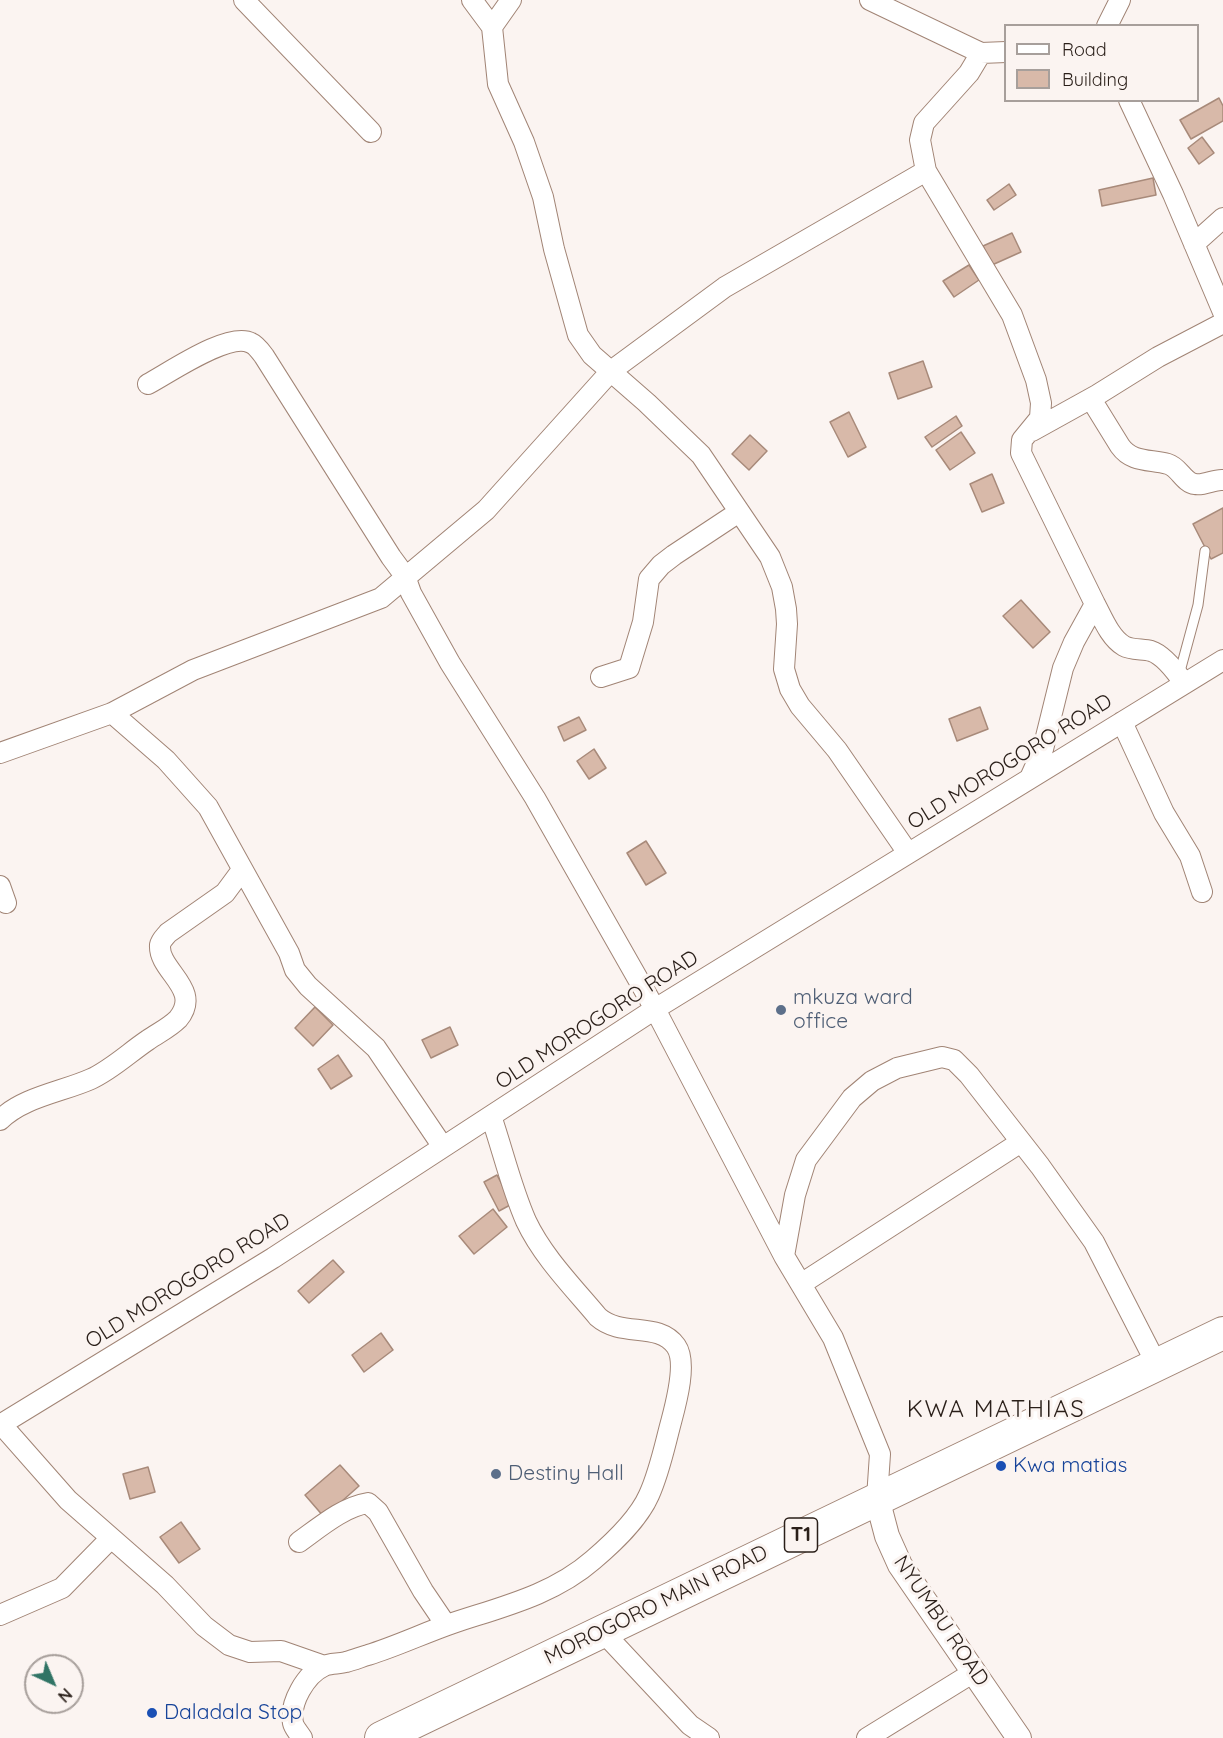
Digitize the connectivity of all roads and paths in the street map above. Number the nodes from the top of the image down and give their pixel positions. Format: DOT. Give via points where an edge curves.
graph roads {
  1 [pos="244,0"];
  2 [pos="472,0"];
  3 [pos="511,0"];
  4 [pos="870,0"];
  5 [pos="1120,0"];
  6 [pos="1108,24"];
  7 [pos="492,27"];
  8 [pos="1004,52"];
  9 [pos="981,53"];
  10 [pos="1130,102"];
  11 [pos="371,132"];
  12 [pos="926,171"];
  13 [pos="1223,218"];
  14 [pos="1194,244"];
  15 [pos="1223,312"];
  16 [pos="1223,323"];
  17 [pos="610,371"];
  18 [pos="148,384"];
  19 [pos="1091,399"];
  20 [pos="1031,431"];
  21 [pos="1223,480"];
  22 [pos="740,512"];
  23 [pos="1205,551"];
  24 [pos="408,585"];
  25 [pos="1095,604"];
  26 [pos="1223,660"];
  27 [pos="601,677"];
  28 [pos="1181,679"];
  29 [pos="112,713"];
  30 [pos="1122,722"];
  31 [pos="0,753"];
  32 [pos="1030,778"];
  33 [pos="908,853"];
  34 [pos="242,870"];
  35 [pos="1202,892"];
  36 [pos="655,1010"];
  37 [pos="491,1116"];
  38 [pos="0,1120"];
  39 [pos="1021,1142"];
  40 [pos="443,1147"];
  41 [pos="784,1256"];
  42 [pos="801,1284"];
  43 [pos="1219,1341"];
  44 [pos="1157,1365"];
  45 [pos="1,1424"];
  46 [pos="877,1498"];
  47 [pos="111,1538"];
  48 [pos="299,1542"];
  49 [pos="0,1615"];
  50 [pos="447,1625"];
  51 [pos="602,1631"];
  52 [pos="324,1666"];
  53 [pos="974,1672"];
  54 [pos="302,1738"];
  55 [pos="381,1738"];
  56 [pos="710,1738"];
  57 [pos="867,1738"];
  58 [pos="1019,1738"];
  1 -- 11 [label="street"];
  2 -- 7 [label="street"];
  3 -- 7 [label="street"];
  4 -- 9 [label="street"];
  5 -- 6 [label="street"];
  7 -- 17 [label="street" via="498,84 543,197 578,335"];
  8 -- 9 [label="street"];
  9 -- 12 [label="street" via="969,73 924,123 920,141"];
  10 -- 14 [label="street"];
  12 -- 17 [label="street" via="725,286"];
  12 -- 20 [label="street" via="1012,315 1041,404 1040,418"];
  13 -- 14 [label="street"];
  14 -- 15 [label="street"];
  16 -- 19 [label="street"];
  17 -- 22 [label="street" via="701,455"];
  17 -- 24 [label="street" via="486,510"];
  18 -- 24 [label="street" via="220,345 241,340 252,343 264,356"];
  19 -- 20 [label="street"];
  19 -- 21 [label="street" via="1132,458 1170,465 1191,484"];
  20 -- 25 [label="street" via="1022,440 1021,453"];
  22 -- 27 [label="street" via="674,555 648,579 643,622 629,668"];
  22 -- 33 [label="street" via="770,557 782,588 787,624 784,669 790,689"];
  23 -- 28 [label="lane" via="1198,605"];
  24 -- 29 [label="street" via="192,670"];
  24 -- 36 [label="street"];
  25 -- 28 [label="street" via="1119,642 1125,647 1154,652"];
  25 -- 32 [label="street" via="1064,668 1043,749"];
  26 -- 28 [label="street, OLD MOROGORO ROAD"];
  28 -- 30 [label="street, OLD MOROGORO ROAD"];
  29 -- 31 [label="street"];
  29 -- 34 [label="street" via="166,760 208,807"];
  30 -- 32 [label="street, OLD MOROGORO ROAD"];
  30 -- 35 [label="street" via="1164,813 1190,856"];
  32 -- 33 [label="street, OLD MOROGORO ROAD"];
  33 -- 36 [label="street, OLD MOROGORO ROAD"];
  34 -- 38 [label="street" via="225,893 161,941 163,954 185,993 183,1010 177,1019 94,1078 27,1103"];
  34 -- 40 [label="street" via="289,952 295,970 376,1048"];
  36 -- 37 [label="street, OLD MOROGORO ROAD"];
  36 -- 41 [label="street"];
  37 -- 40 [label="street, OLD MOROGORO ROAD"];
  37 -- 50 [label="street" via="527,1222 548,1256 607,1325 653,1331 668,1338 680,1356 680,1379 649,1497 625,1528 592,1561 542,1592"];
  39 -- 41 [label="street" via="954,1060 942,1058 897,1068 872,1081 852,1098 806,1160"];
  39 -- 42 [label="street"];
  39 -- 44 [label="street" via="1094,1242"];
  40 -- 45 [label="street, OLD MOROGORO ROAD" via="273,1258"];
  41 -- 42 [label="street"];
  42 -- 46 [label="street" via="833,1338 869,1423 880,1454"];
  43 -- 44 [label="highway, MOROGORO MAIN ROAD / T1"];
  44 -- 46 [label="highway, MOROGORO MAIN ROAD / T1"];
  45 -- 47 [label="street" via="68,1500"];
  46 -- 51 [label="highway, MOROGORO MAIN ROAD / T1"];
  46 -- 53 [label="street, NYUMBU ROAD" via="900,1565"];
  47 -- 49 [label="street" via="62,1588"];
  47 -- 52 [label="street" via="229,1645 250,1652 281,1651"];
  48 -- 50 [label="street" via="344,1511 368,1503 378,1512"];
  50 -- 52 [label="street" via="347,1662"];
  51 -- 55 [label="highway, MOROGORO MAIN ROAD / T1"];
  51 -- 56 [label="street" via="690,1725"];
  52 -- 54 [label="street" via="303,1686 292,1713 293,1725"];
  53 -- 57 [label="street"];
  53 -- 58 [label="street, NYUMBU ROAD"];
}
